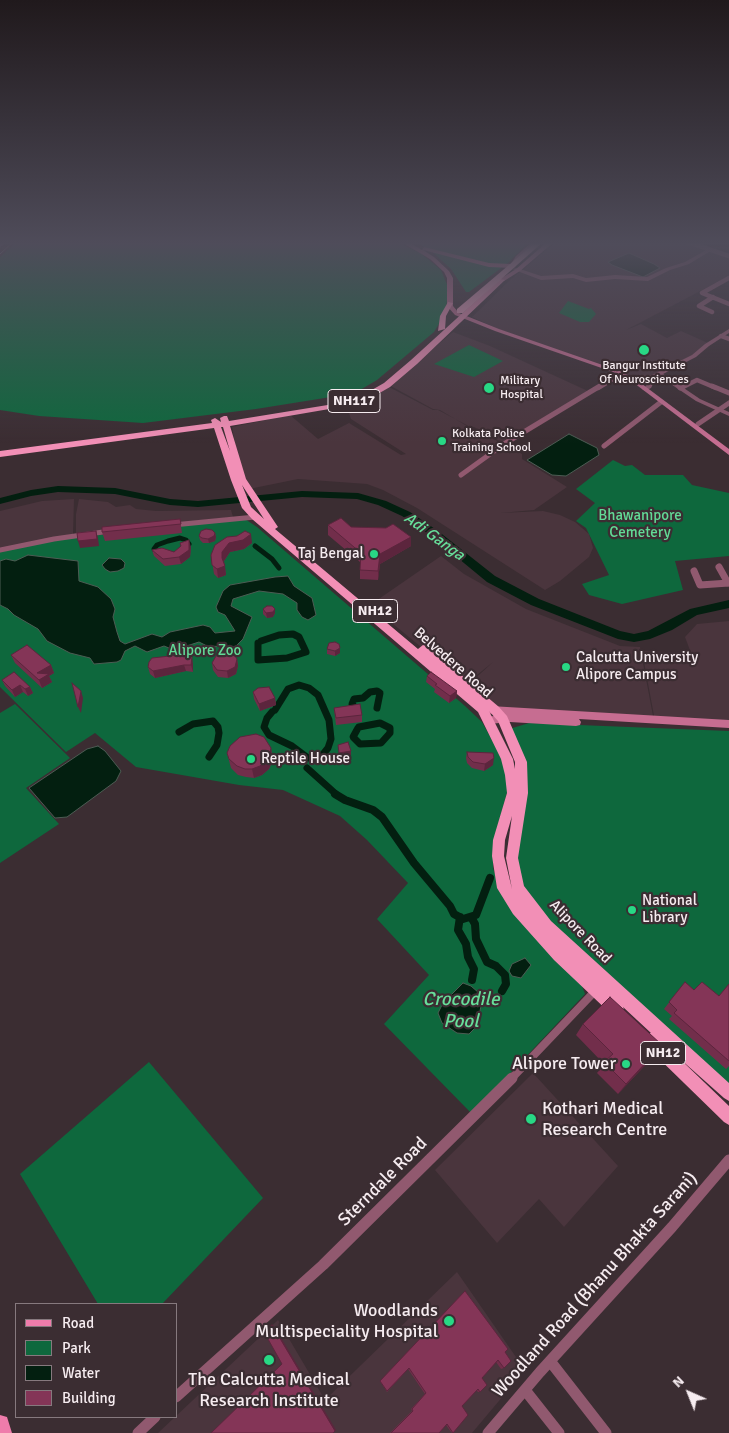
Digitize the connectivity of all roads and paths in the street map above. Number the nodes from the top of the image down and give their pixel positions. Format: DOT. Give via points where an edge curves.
graph roads {
  1 [pos="447,309"];
  2 [pos="452,309"];
  3 [pos="459,309"];
  4 [pos="468,309"];
  5 [pos="468,309"];
  6 [pos="705,309"];
  7 [pos="712,312"];
  8 [pos="462,314"];
  9 [pos="440,329"];
  10 [pos="729,331"];
  11 [pos="721,336"];
  12 [pos="729,339"];
  13 [pos="410,361"];
  14 [pos="621,374"];
  15 [pos="656,375"];
  16 [pos="631,378"];
  17 [pos="647,388"];
  18 [pos="680,388"];
  19 [pos="729,393"];
  20 [pos="661,402"];
  21 [pos="729,403"];
  22 [pos="720,410"];
  23 [pos="729,414"];
  24 [pos="220,422"];
  25 [pos="698,424"];
  26 [pos="604,446"];
  27 [pos="729,446"];
  28 [pos="0,448"];
  29 [pos="18,449"];
  30 [pos="729,454"];
  31 [pos="0,455"];
  32 [pos="461,475"];
  33 [pos="242,486"];
  34 [pos="247,508"];
  35 [pos="255,517"];
  36 [pos="162,526"];
  37 [pos="114,531"];
  38 [pos="0,550"];
  39 [pos="718,567"];
  40 [pos="694,571"];
  41 [pos="729,583"];
  42 [pos="492,715"];
  43 [pos="729,724"];
  44 [pos="729,730"];
  45 [pos="601,986"];
  46 [pos="729,1093"];
  47 [pos="729,1117"];
  48 [pos="729,1160"];
  49 [pos="550,1361"];
  50 [pos="525,1390"];
  51 [pos="178,1395"];
  52 [pos="154,1418"];
  53 [pos="0,1424"];
  54 [pos="3,1433"];
  55 [pos="138,1433"];
  56 [pos="488,1433"];
  57 [pos="559,1433"];
  58 [pos="606,1433"];
  1 -- 9 [label="highway"];
  2 -- 8 [label="main road"];
  3 -- 8 [label="main road"];
  4 -- 8 [label="highway"];
  5 -- 8 [label="highway, NH117"];
  6 -- 7 [label="street"];
  8 -- 9 [label="highway"];
  8 -- 13 [label="highway, NH117"];
  8 -- 14 [label="main road" via="497,330"];
  8 -- 16 [label="main road" via="612,367"];
  9 -- 13 [label="highway"];
  10 -- 11 [label="street"];
  11 -- 12 [label="street"];
  11 -- 15 [label="street" via="694,356"];
  13 -- 24 [label="highway, NH117" via="380,389 366,397 341,405"];
  14 -- 16 [label="main road"];
  14 -- 32 [label="street" via="504,444"];
  15 -- 16 [label="street"];
  15 -- 17 [label="street"];
  15 -- 18 [label="street"];
  16 -- 17 [label="main road"];
  17 -- 20 [label="main road"];
  17 -- 25 [label="main road"];
  18 -- 19 [label="street" via="697,380"];
  18 -- 22 [label="street"];
  20 -- 26 [label="street"];
  20 -- 30 [label="main road"];
  21 -- 22 [label="street"];
  22 -- 23 [label="street"];
  22 -- 25 [label="street"];
  24 -- 29 [label="highway"];
  24 -- 33 [label="highway, Belvedere Road / NH12"];
  25 -- 27 [label="main road"];
  28 -- 29 [label="highway"];
  29 -- 31 [label="highway"];
  33 -- 34 [label="highway, Belvedere Road / NH12"];
  33 -- 42 [label="highway, Belvedere Road / NH12" via="273,527"];
  34 -- 35 [label="highway, Belvedere Road / NH12"];
  35 -- 36 [label="street"];
  35 -- 42 [label="highway, Belvedere Road / NH12"];
  37 -- 38 [label="street"];
  39 -- 41 [label="street"];
  40 -- 41 [label="street" via="700,585"];
  42 -- 43 [label="main road"];
  42 -- 44 [label="main road"];
  42 -- 45 [label="highway, Belvedere Road / NH12" via="508,759 513,793 499,840 498,856 504,888 518,910"];
  45 -- 46 [label="highway, Alipore Road / NH12"];
  45 -- 47 [label="highway, Belvedere Road / NH12"];
  45 -- 51 [label="street, Sterndale Road" via="323,1265"];
  48 -- 49 [label="street, Woodland Road (Bhanu Bhakta Sarani)"];
  49 -- 50 [label="street, Woodland Road (Bhanu Bhakta Sarani)"];
  49 -- 58 [label="street"];
  50 -- 56 [label="street, Woodland Road (Bhanu Bhakta Sarani)"];
  50 -- 57 [label="street"];
  52 -- 55 [label="street"];
  53 -- 54 [label="main road"];
}
